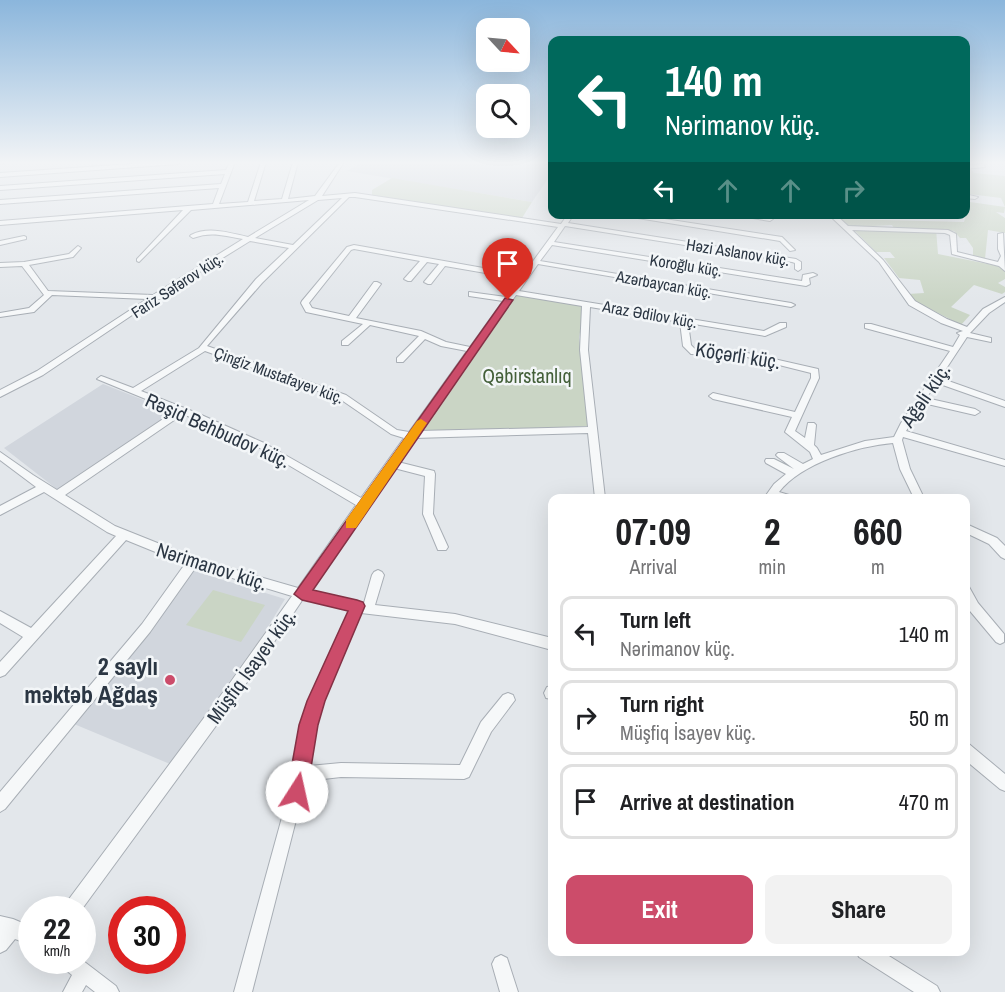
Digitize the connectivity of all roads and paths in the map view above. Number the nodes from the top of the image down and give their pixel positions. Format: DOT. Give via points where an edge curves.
graph roads {
  1 [pos="175,208"];
  2 [pos="189,208"];
  3 [pos="299,208"];
  4 [pos="336,208"];
  5 [pos="457,208"];
  6 [pos="651,219"];
  7 [pos="836,219"];
  8 [pos="566,222"];
  9 [pos="0,223"];
  10 [pos="846,228"];
  11 [pos="1001,234"];
  12 [pos="193,236"];
  13 [pos="24,238"];
  14 [pos="249,239"];
  15 [pos="0,243"];
  16 [pos="550,243"];
  17 [pos="295,246"];
  18 [pos="340,246"];
  19 [pos="78,248"];
  20 [pos="349,248"];
  21 [pos="792,250"];
  22 [pos="139,260"];
  23 [pos="424,261"];
  24 [pos="536,262"];
  25 [pos="24,264"];
  26 [pos="443,264"];
  27 [pos="0,265"];
  28 [pos="1003,267"];
  29 [pos="798,269"];
  30 [pos="813,275"];
  31 [pos="525,278"];
  32 [pos="408,279"];
  33 [pos="428,282"];
  34 [pos="377,284"];
  35 [pos="806,284"];
  36 [pos="818,285"];
  37 [pos="50,293"];
  38 [pos="472,294"];
  39 [pos="511,296"];
  40 [pos="158,297"];
  41 [pos="1005,299"];
  42 [pos="586,304"];
  43 [pos="791,305"];
  44 [pos="0,315"];
  45 [pos="351,319"];
  46 [pos="684,320"];
  47 [pos="368,323"];
  48 [pos="783,325"];
  49 [pos="868,326"];
  50 [pos="946,329"];
  51 [pos="966,334"];
  52 [pos="424,335"];
  53 [pos="345,343"];
  54 [pos="988,343"];
  55 [pos="204,348"];
  56 [pos="472,350"];
  57 [pos="956,350"];
  58 [pos="400,360"];
  59 [pos="101,379"];
  60 [pos="936,380"];
  61 [pos="134,392"];
  62 [pos="0,394"];
  63 [pos="713,396"];
  64 [pos="921,400"];
  65 [pos="1005,404"];
  66 [pos="182,410"];
  67 [pos="975,412"];
  68 [pos="797,415"];
  69 [pos="811,424"];
  70 [pos="592,430"];
  71 [pos="412,437"];
  72 [pos="898,437"];
  73 [pos="809,446"];
  74 [pos="0,455"];
  75 [pos="781,455"];
  76 [pos="818,460"];
  77 [pos="770,461"];
  78 [pos="1005,463"];
  79 [pos="393,464"];
  80 [pos="797,469"];
  81 [pos="44,488"];
  82 [pos="600,494"];
  83 [pos="772,494"];
  84 [pos="917,494"];
  85 [pos="56,496"];
  86 [pos="364,505"];
  87 [pos="0,511"];
  88 [pos="970,529"];
  89 [pos="123,535"];
  90 [pos="442,547"];
  91 [pos="1005,554"];
  92 [pos="193,562"];
  93 [pos="378,574"];
  94 [pos="302,594"];
  95 [pos="970,600"];
  96 [pos="363,608"];
  97 [pos="0,616"];
  98 [pos="32,636"];
  99 [pos="1000,638"];
  100 [pos="548,643"];
  101 [pos="0,670"];
  102 [pos="508,700"];
  103 [pos="970,754"];
  104 [pos="300,774"];
  105 [pos="1005,784"];
  106 [pos="0,804"];
  107 [pos="81,896"];
  108 [pos="6,926"];
  109 [pos="0,945"];
  110 [pos="873,956"];
  111 [pos="501,964"];
  112 [pos="82,974"];
  113 [pos="86,974"];
  114 [pos="72,992"];
  115 [pos="110,992"];
  116 [pos="243,992"];
  117 [pos="509,992"];
  118 [pos="931,992"];
  1 -- 9 [label="street"];
  2 -- 22 [label="street"];
  3 -- 14 [label="street, Fariz Səfərov küç."];
  4 -- 17 [label="street, Çingiz Mustafayev küç."];
  5 -- 8 [label="street"];
  6 -- 21 [label="street" via="782,238"];
  7 -- 10 [label="street"];
  8 -- 16 [label="street, Müşfiq İsayev küç."];
  8 -- 29 [label="street, Həzi Aslanov küç." via="794,260"];
  10 -- 28 [label="street" via="946,231 953,234 954,253"];
  10 -- 51 [label="street" via="887,267 912,303"];
  11 -- 28 [label="street"];
  12 -- 14 [label="street" via="205,231"];
  13 -- 15 [label="street"];
  14 -- 17 [label="street"];
  14 -- 40 [label="street, Fariz Səfərov küç."];
  16 -- 24 [label="street, Müşfiq İsayev küç."];
  16 -- 35 [label="street, Koroğlu küç."];
  17 -- 55 [label="street, Çingiz Mustafayev küç." via="244,297 204,343"];
  18 -- 20 [label="street"];
  19 -- 25 [label="street" via="70,256"];
  20 -- 23 [label="street"];
  20 -- 45 [label="street" via="305,303 309,310"];
  23 -- 26 [label="street"];
  23 -- 32 [label="street"];
  24 -- 31 [label="street, Müşfiq İsayev küç."];
  24 -- 43 [label="street, Azərbaycan küç."];
  25 -- 27 [label="street"];
  25 -- 37 [label="street" via="41,290"];
  26 -- 31 [label="street"];
  26 -- 33 [label="street"];
  30 -- 35 [label="street" via="805,276"];
  31 -- 39 [label="street, Müşfiq İsayev küç."];
  34 -- 45 [label="street"];
  35 -- 36 [label="street, Koroğlu küç."];
  37 -- 40 [label="street"];
  37 -- 44 [label="street" via="31,310"];
  38 -- 39 [label="street, Araz Ədilov küç."];
  39 -- 42 [label="street, Araz Ədilov küç."];
  39 -- 56 [label="street, Müşfiq İsayev küç."];
  40 -- 62 [label="street, Fariz Səfərov küç." via="40,373"];
  41 -- 51 [label="street, Ağəli küç." via="986,311"];
  42 -- 46 [label="street, Araz Ədilov küç."];
  42 -- 70 [label="street" via="584,350"];
  45 -- 47 [label="street"];
  46 -- 48 [label="street, Araz Ədilov küç." via="765,334"];
  46 -- 68 [label="street, Köçərli küç." via="687,346 694,352 743,354 815,371"];
  47 -- 52 [label="street"];
  47 -- 53 [label="street"];
  49 -- 57 [label="street"];
  50 -- 51 [label="street"];
  51 -- 54 [label="street"];
  51 -- 57 [label="street, Ağəli küç."];
  52 -- 56 [label="street"];
  52 -- 58 [label="street"];
  55 -- 61 [label="street"];
  55 -- 71 [label="street, Çingiz Mustafayev küç." via="343,397 394,432"];
  56 -- 71 [label="street, Müşfiq İsayev küç."];
  57 -- 60 [label="street, Ağəli küç."];
  59 -- 61 [label="street, Rəşid Behbudov küç."];
  60 -- 64 [label="street, Ağəli küç."];
  60 -- 65 [label="street"];
  61 -- 66 [label="street, Rəşid Behbudov küç."];
  63 -- 68 [label="street"];
  64 -- 67 [label="street"];
  64 -- 72 [label="street, Ağəli küç."];
  66 -- 85 [label="street"];
  66 -- 86 [label="street, Rəşid Behbudov küç." via="261,445"];
  68 -- 73 [label="street" via="790,432"];
  69 -- 73 [label="street"];
  70 -- 71 [label="street"];
  70 -- 82 [label="street"];
  71 -- 79 [label="street, Müşfiq İsayev küç."];
  72 -- 76 [label="street, Ağəli küç."];
  72 -- 78 [label="street"];
  72 -- 84 [label="street" via="905,468"];
  73 -- 76 [label="street"];
  74 -- 81 [label="street, Nərimanov küç."];
  75 -- 80 [label="street"];
  76 -- 80 [label="street, Ağəli küç."];
  77 -- 80 [label="street"];
  79 -- 86 [label="street, Müşfiq İsayev küç."];
  79 -- 90 [label="street" via="430,474 428,514"];
  80 -- 83 [label="street, Ağəli küç."];
  81 -- 85 [label="street, Nərimanov küç."];
  81 -- 87 [label="street"];
  85 -- 89 [label="street, Nərimanov küç."];
  86 -- 94 [label="street, Müşfiq İsayev küç."];
  88 -- 91 [label="street" via="993,541"];
  89 -- 92 [label="street, Nərimanov küç."];
  89 -- 98 [label="street"];
  92 -- 94 [label="street, Nərimanov küç."];
  92 -- 106 [label="street" via="146,628"];
  93 -- 96 [label="street"];
  94 -- 96 [label="street, Nərimanov küç."];
  94 -- 107 [label="street, Müşfiq İsayev küç."];
  95 -- 99 [label="street"];
  96 -- 100 [label="street, Nərimanov küç." via="455,619"];
  96 -- 104 [label="street" via="316,701"];
  97 -- 98 [label="street"];
  98 -- 101 [label="street"];
  102 -- 104 [label="street" via="486,727 464,772 341,770"];
  103 -- 105 [label="street"];
  104 -- 116 [label="street"];
  108 -- 109 [label="street"];
  110 -- 118 [label="street"];
  111 -- 117 [label="street"];
  112 -- 114 [label="street"];
  113 -- 115 [label="street"];
}
